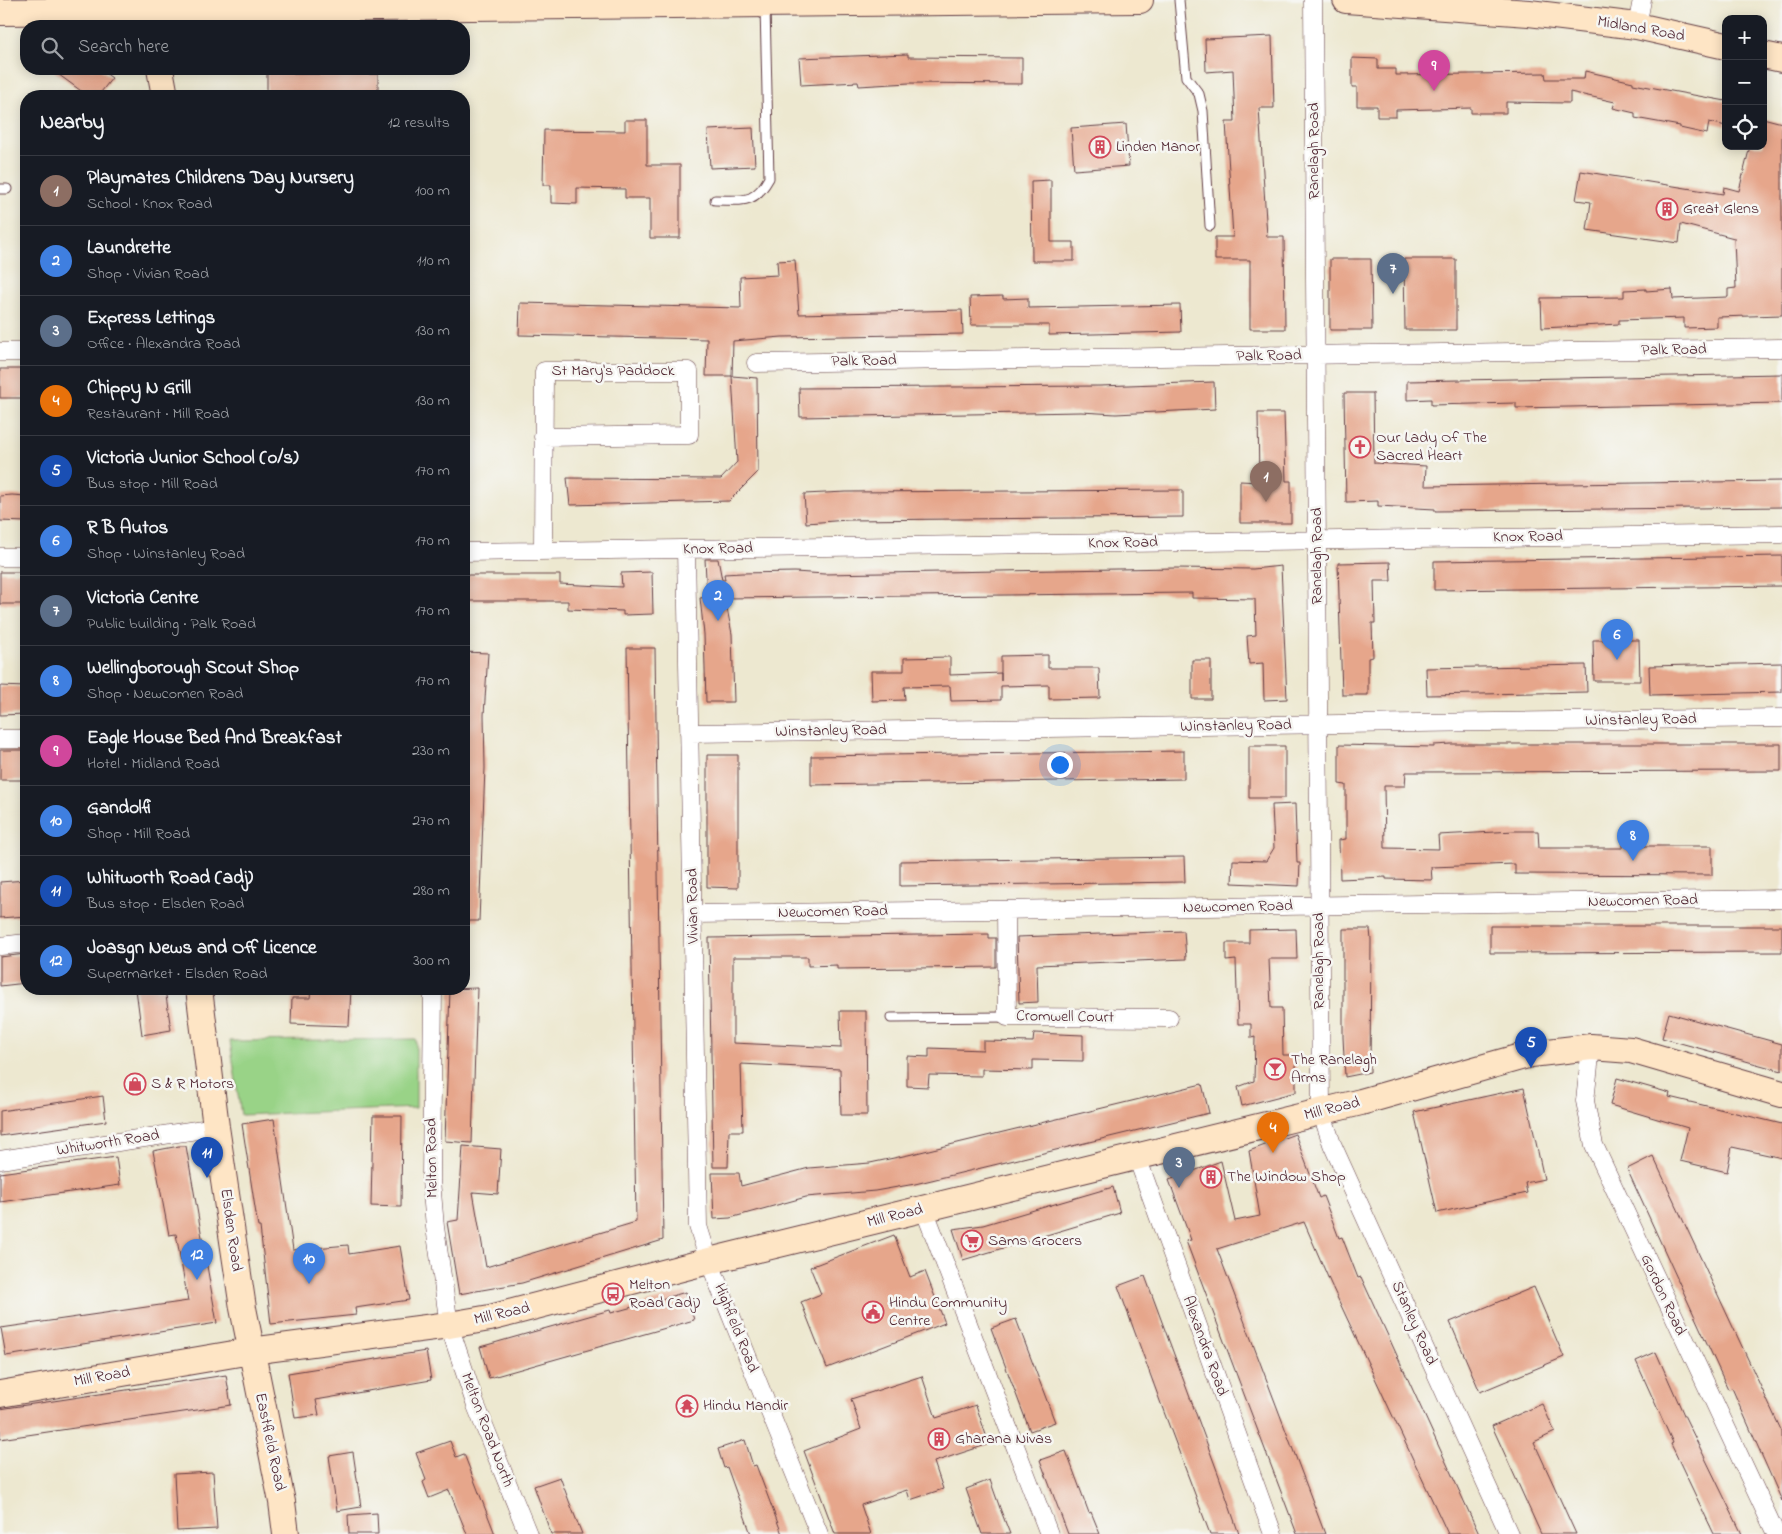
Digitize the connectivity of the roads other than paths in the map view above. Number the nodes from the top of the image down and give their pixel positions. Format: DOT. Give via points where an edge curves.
graph roads {
  1 [pos="1140,0"];
  2 [pos="1179,0"];
  3 [pos="1313,0"];
  4 [pos="1346,0"];
  5 [pos="1642,0"];
  6 [pos="605,3"];
  7 [pos="765,4"];
  8 [pos="66,6"];
  9 [pos="0,12"];
  10 [pos="148,18"];
  11 [pos="1637,26"];
  12 [pos="1722,45"];
  13 [pos="1767,56"];
  14 [pos="1782,59"];
  15 [pos="161,75"];
  16 [pos="164,90"];
  17 [pos="715,200"];
  18 [pos="1210,226"];
  19 [pos="1782,348"];
  20 [pos="0,352"];
  21 [pos="20,352"];
  22 [pos="1315,355"];
  23 [pos="756,363"];
  24 [pos="543,437"];
  25 [pos="1782,534"];
  26 [pos="1317,540"];
  27 [pos="686,549"];
  28 [pos="543,551"];
  29 [pos="470,552"];
  30 [pos="20,556"];
  31 [pos="0,557"];
  32 [pos="1782,718"];
  33 [pos="1318,725"];
  34 [pos="689,733"];
  35 [pos="0,739"];
  36 [pos="20,739"];
  37 [pos="1782,899"];
  38 [pos="1319,905"];
  39 [pos="1006,910"];
  40 [pos="694,914"];
  41 [pos="20,944"];
  42 [pos="0,946"];
  43 [pos="200,995"];
  44 [pos="433,995"];
  45 [pos="1007,1017"];
  46 [pos="892,1018"];
  47 [pos="1169,1018"];
  48 [pos="1591,1047"];
  49 [pos="1782,1094"];
  50 [pos="1320,1111"];
  51 [pos="216,1127"];
  52 [pos="1138,1157"];
  53 [pos="0,1160"];
  54 [pos="924,1209"];
  55 [pos="709,1261"];
  56 [pos="449,1325"];
  57 [pos="251,1351"];
  58 [pos="0,1394"];
  59 [pos="286,1534"];
  60 [pos="528,1534"];
  61 [pos="819,1534"];
  62 [pos="1049,1534"];
  63 [pos="1273,1534"];
  64 [pos="1509,1534"];
  65 [pos="1776,1534"];
  1 -- 7 [label="main road"];
  2 -- 18 [label="lane" via="1186,77 1198,94 1204,120"];
  3 -- 22 [label="street, Ranelagh Road"];
  4 -- 11 [label="main road, Midland Road" via="1529,13"];
  5 -- 11 [label="street"];
  6 -- 7 [label="main road"];
  6 -- 10 [label="main road"];
  7 -- 17 [label="lane" via="769,178 760,194 746,200"];
  8 -- 9 [label="main road"];
  8 -- 10 [label="main road"];
  11 -- 12 [label="main road, Midland Road"];
  13 -- 14 [label="main road"];
  15 -- 16 [label="main road"];
  19 -- 22 [label="street, Palk Road"];
  20 -- 21 [label="street"];
  22 -- 23 [label="street, Palk Road"];
  22 -- 26 [label="street, Ranelagh Road"];
  24 -- 24 [label="street, St Mary's Paddock" via="544,371 689,371 689,435"];
  24 -- 28 [label="street, St Mary's Paddock"];
  25 -- 26 [label="street, Knox Road"];
  26 -- 27 [label="street, Knox Road"];
  26 -- 33 [label="street, Ranelagh Road"];
  27 -- 28 [label="street, Knox Road"];
  27 -- 34 [label="street, Vivian Road"];
  28 -- 29 [label="street, Knox Road"];
  30 -- 31 [label="street"];
  32 -- 33 [label="street, Winstanley Road"];
  33 -- 34 [label="street, Winstanley Road"];
  33 -- 38 [label="street, Ranelagh Road"];
  34 -- 40 [label="street, Vivian Road"];
  35 -- 36 [label="street"];
  37 -- 38 [label="street, Newcomen Road"];
  38 -- 39 [label="street, Newcomen Road"];
  38 -- 50 [label="street, Ranelagh Road"];
  39 -- 40 [label="street, Newcomen Road"];
  39 -- 45 [label="street, Cromwell Court"];
  40 -- 55 [label="street, Vivian Road" via="698,1226"];
  41 -- 42 [label="street"];
  43 -- 51 [label="main road, Elsden Road"];
  44 -- 56 [label="street, Melton Road" via="431,1180"];
  45 -- 46 [label="lane"];
  45 -- 47 [label="street, Cromwell Court"];
  48 -- 49 [label="main road, Mill Road" via="1631,1050"];
  48 -- 50 [label="main road, Mill Road" via="1531,1054"];
  48 -- 65 [label="street, Gordon Road" via="1585,1101 1594,1145"];
  50 -- 52 [label="main road, Mill Road"];
  50 -- 64 [label="street, Stanley Road" via="1332,1144"];
  51 -- 53 [label="street, Whitworth Road"];
  51 -- 57 [label="main road, Elsden Road"];
  52 -- 54 [label="main road, Mill Road"];
  52 -- 63 [label="street, Alexandra Road"];
  54 -- 55 [label="main road, Mill Road"];
  54 -- 62 [label="street"];
  55 -- 56 [label="main road, Mill Road" via="490,1318"];
  55 -- 61 [label="street, Highfield Road"];
  56 -- 57 [label="main road, Mill Road"];
  56 -- 60 [label="street, Melton Road North"];
  57 -- 58 [label="main road, Mill Road"];
  57 -- 59 [label="main road, Eastfield Road"];
}
